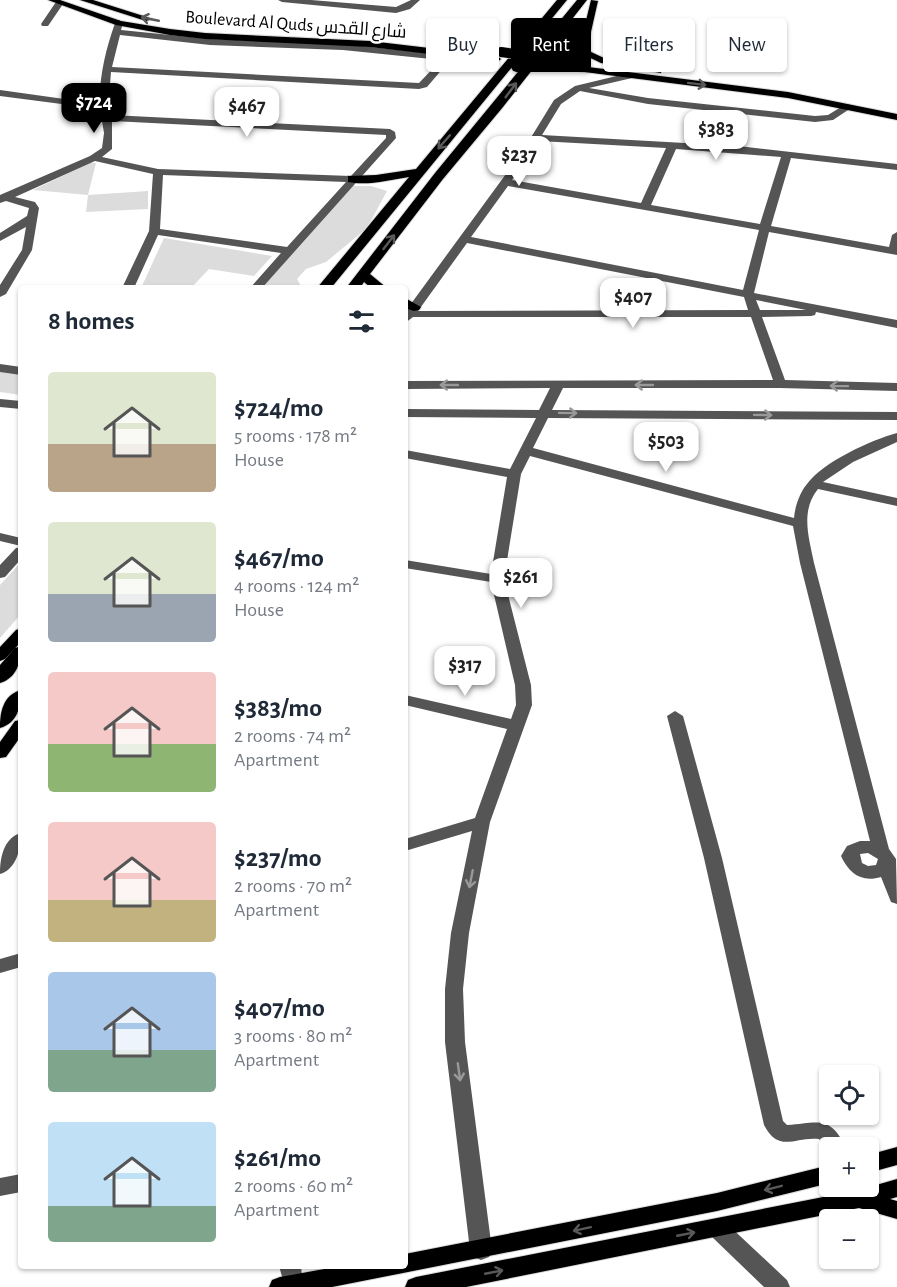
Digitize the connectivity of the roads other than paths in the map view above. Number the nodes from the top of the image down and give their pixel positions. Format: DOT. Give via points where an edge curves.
graph roads {
  1 [pos="282,0"];
  2 [pos="416,0"];
  3 [pos="562,0"];
  4 [pos="590,0"];
  5 [pos="91,1"];
  6 [pos="56,2"];
  7 [pos="45,24"];
  8 [pos="118,27"];
  9 [pos="426,45"];
  10 [pos="426,54"];
  11 [pos="499,56"];
  12 [pos="511,57"];
  13 [pos="603,60"];
  14 [pos="107,69"];
  15 [pos="591,69"];
  16 [pos="436,72"];
  17 [pos="666,72"];
  18 [pos="629,76"];
  19 [pos="578,88"];
  20 [pos="0,93"];
  21 [pos="849,106"];
  22 [pos="897,108"];
  23 [pos="106,112"];
  24 [pos="897,117"];
  25 [pos="537,138"];
  26 [pos="673,144"];
  27 [pos="787,154"];
  28 [pos="94,158"];
  29 [pos="897,167"];
  30 [pos="158,172"];
  31 [pos="418,172"];
  32 [pos="350,180"];
  33 [pos="505,182"];
  34 [pos="401,195"];
  35 [pos="2,198"];
  36 [pos="645,206"];
  37 [pos="32,218"];
  38 [pos="766,229"];
  39 [pos="154,231"];
  40 [pos="897,235"];
  41 [pos="0,238"];
  42 [pos="463,239"];
  43 [pos="288,251"];
  44 [pos="895,252"];
  45 [pos="363,275"];
  46 [pos="129,285"];
  47 [pos="259,285"];
  48 [pos="326,285"];
  49 [pos="355,285"];
  50 [pos="376,285"];
  51 [pos="748,293"];
  52 [pos="0,294"];
  53 [pos="410,312"];
  54 [pos="756,313"];
  55 [pos="841,314"];
  56 [pos="897,324"];
  57 [pos="0,368"];
  58 [pos="18,370"];
  59 [pos="780,384"];
  60 [pos="408,385"];
  61 [pos="558,385"];
  62 [pos="897,387"];
  63 [pos="0,403"];
  64 [pos="18,405"];
  65 [pos="408,413"];
  66 [pos="543,413"];
  67 [pos="897,416"];
  68 [pos="897,437"];
  69 [pos="524,450"];
  70 [pos="408,455"];
  71 [pos="514,474"];
  72 [pos="813,484"];
  73 [pos="897,502"];
  74 [pos="800,525"];
  75 [pos="0,537"];
  76 [pos="18,541"];
  77 [pos="18,554"];
  78 [pos="408,564"];
  79 [pos="0,574"];
  80 [pos="497,579"];
  81 [pos="18,636"];
  82 [pos="0,656"];
  83 [pos="18,656"];
  84 [pos="0,677"];
  85 [pos="18,700"];
  86 [pos="408,701"];
  87 [pos="675,716"];
  88 [pos="0,722"];
  89 [pos="517,726"];
  90 [pos="18,728"];
  91 [pos="0,753"];
  92 [pos="482,822"];
  93 [pos="18,843"];
  94 [pos="408,844"];
  95 [pos="0,868"];
  96 [pos="897,897"];
  97 [pos="18,961"];
  98 [pos="0,966"];
  99 [pos="830,1137"];
  100 [pos="897,1156"];
  101 [pos="879,1161"];
  102 [pos="819,1177"];
  103 [pos="18,1184"];
  104 [pos="0,1187"];
  105 [pos="897,1188"];
  106 [pos="859,1199"];
  107 [pos="897,1210"];
  108 [pos="717,1228"];
  109 [pos="481,1250"];
  110 [pos="408,1263"];
  111 [pos="369,1269"];
  112 [pos="288,1279"];
  113 [pos="416,1287"];
  114 [pos="779,1287"];
  1 -- 2 [label="street" via="396,10"];
  3 -- 31 [label="highway, one-way"];
  4 -- 13 [label="main road" via="585,52"];
  45 -- 4 [label="highway, one-way" via="543,46"];
  9 -- 5 [label="main road, Boulevard Al Quds شارع القدس, one-way" via="372,37 189,25 133,16"];
  6 -- 7 [label="street"];
  6 -- 8 [label="main road"];
  8 -- 10 [label="street" via="210,42"];
  8 -- 14 [label="street"];
  11 -- 12 [label="main road, Boulevard Al Quds شارع القدس"];
  14 -- 16 [label="street" via="419,86"];
  14 -- 23 [label="street"];
  15 -- 18 [label="main road, Boulevard Al Quds شارع القدس"];
  17 -- 22 [label="main road, Boulevard Al Quds شارع القدس" via="797,88"];
  18 -- 19 [label="street"];
  18 -- 21 [label="main road, Boulevard Al Quds شارع القدس, one-way"];
  19 -- 21 [label="street" via="648,101 815,119 831,118"];
  19 -- 25 [label="street" via="557,102"];
  20 -- 23 [label="street"];
  21 -- 24 [label="main road, Boulevard Al Quds شارع القدس"];
  23 -- 28 [label="street" via="107,149"];
  23 -- 32 [label="street" via="390,132 391,138"];
  25 -- 26 [label="street"];
  25 -- 33 [label="street"];
  26 -- 27 [label="street"];
  26 -- 36 [label="street"];
  27 -- 29 [label="street"];
  27 -- 38 [label="street"];
  28 -- 30 [label="street"];
  28 -- 35 [label="street"];
  30 -- 32 [label="street"];
  30 -- 39 [label="street"];
  31 -- 32 [label="highway"];
  31 -- 34 [label="highway"];
  32 -- 34 [label="highway" via="385,187"];
  32 -- 43 [label="street"];
  33 -- 36 [label="street"];
  33 -- 42 [label="street"];
  34 -- 48 [label="highway"];
  35 -- 37 [label="street" via="32,204"];
  36 -- 38 [label="street"];
  37 -- 41 [label="street"];
  37 -- 52 [label="street" via="27,250"];
  38 -- 44 [label="street"];
  38 -- 51 [label="street"];
  39 -- 43 [label="street"];
  39 -- 46 [label="street"];
  40 -- 44 [label="street"];
  42 -- 51 [label="street"];
  42 -- 53 [label="street"];
  43 -- 47 [label="street"];
  45 -- 49 [label="highway"];
  45 -- 50 [label="highway"];
  51 -- 54 [label="street"];
  51 -- 55 [label="street"];
  53 -- 54 [label="street"];
  54 -- 55 [label="street"];
  54 -- 59 [label="street"];
  55 -- 56 [label="street"];
  57 -- 58 [label="street"];
  59 -- 61 [label="street, one-way"];
  62 -- 59 [label="street, one-way"];
  61 -- 60 [label="street, one-way"];
  61 -- 66 [label="street"];
  63 -- 64 [label="street"];
  65 -- 66 [label="street"];
  66 -- 67 [label="street, one-way"];
  66 -- 69 [label="street"];
  68 -- 72 [label="street" via="840,464"];
  69 -- 71 [label="street"];
  69 -- 74 [label="street"];
  70 -- 71 [label="street"];
  71 -- 80 [label="street"];
  72 -- 73 [label="street"];
  72 -- 74 [label="street" via="802,505"];
  74 -- 96 [label="street" via="883,859"];
  75 -- 76 [label="street"];
  77 -- 79 [label="street"];
  78 -- 80 [label="street"];
  80 -- 89 [label="street" via="525,694"];
  81 -- 82 [label="main road"];
  83 -- 84 [label="highway"];
  85 -- 88 [label="highway"];
  86 -- 89 [label="street"];
  87 -- 99 [label="street" via="713,858 774,1125 782,1134 819,1129"];
  89 -- 92 [label="street"];
  90 -- 91 [label="main road"];
  92 -- 94 [label="street"];
  92 -- 109 [label="street, one-way" via="460,933 454,990 455,1042"];
  93 -- 95 [label="street"];
  97 -- 98 [label="street"];
  100 -- 101 [label="main road"];
  102 -- 109 [label="main road, one-way" via="717,1202"];
  103 -- 104 [label="street"];
  105 -- 106 [label="main road"];
  106 -- 107 [label="main road"];
  106 -- 108 [label="main road"];
  113 -- 108 [label="main road, one-way"];
  108 -- 114 [label="street"];
  109 -- 110 [label="main road"];
  111 -- 112 [label="main road"];
}
